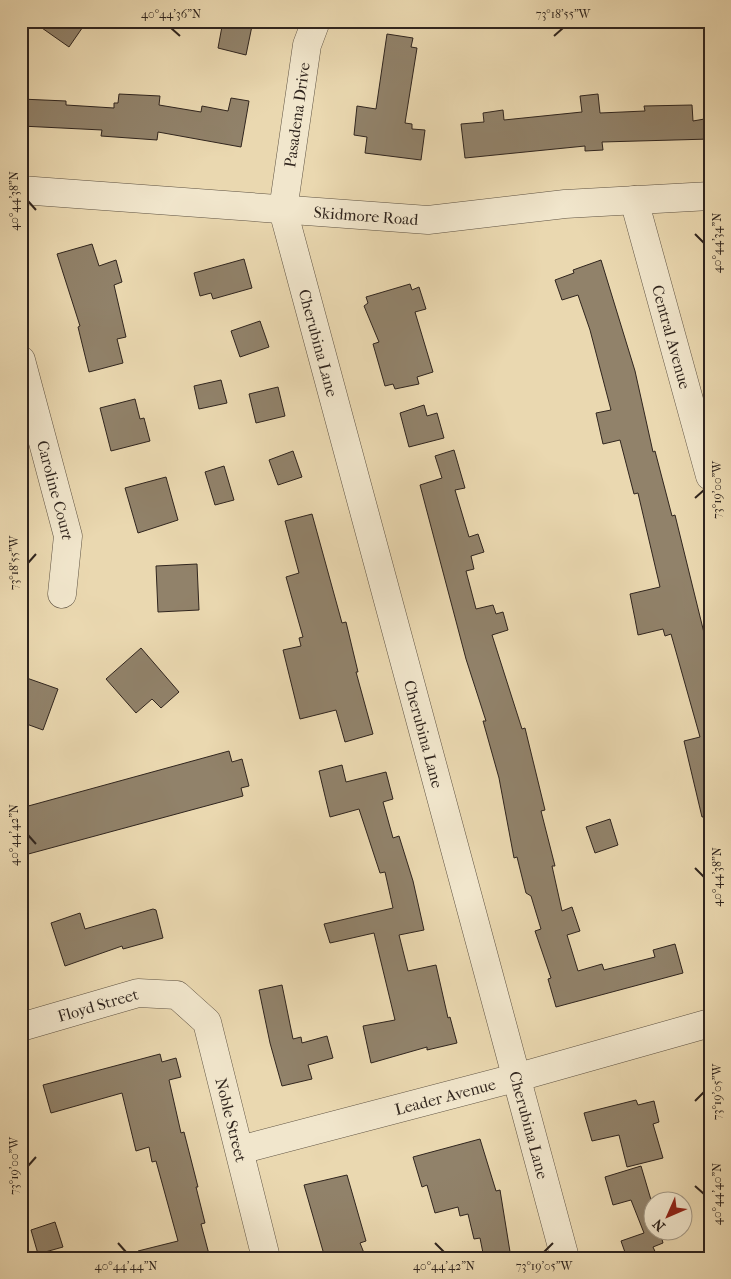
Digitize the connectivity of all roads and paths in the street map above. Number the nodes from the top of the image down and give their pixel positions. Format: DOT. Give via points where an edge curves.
graph roads {
  1 [pos="316,21"];
  2 [pos="21,190"];
  3 [pos="710,196"];
  4 [pos="634,200"];
  5 [pos="283,210"];
  6 [pos="21,360"];
  7 [pos="710,476"];
  8 [pos="62,594"];
  9 [pos="177,995"];
  10 [pos="710,1024"];
  11 [pos="21,1027"];
  12 [pos="516,1078"];
  13 [pos="240,1150"];
  14 [pos="266,1258"];
  15 [pos="565,1258"];
  1 -- 5 [label="street, Pasadena Drive" via="307,45"];
  2 -- 5 [label="street, Skidmore Road"];
  3 -- 4 [label="street, Skidmore Road"];
  4 -- 5 [label="street, Skidmore Road" via="565,204 428,220"];
  4 -- 7 [label="street, Central Avenue"];
  5 -- 12 [label="street, Cherubina Lane"];
  6 -- 8 [label="street, Caroline Court" via="68,536"];
  9 -- 11 [label="street, Floyd Street" via="138,993"];
  9 -- 13 [label="street, Noble Street" via="208,1022"];
  10 -- 12 [label="street, Leader Avenue"];
  12 -- 13 [label="street, Leader Avenue"];
  12 -- 15 [label="street, Cherubina Lane"];
  13 -- 14 [label="street, Noble Street"];
}
